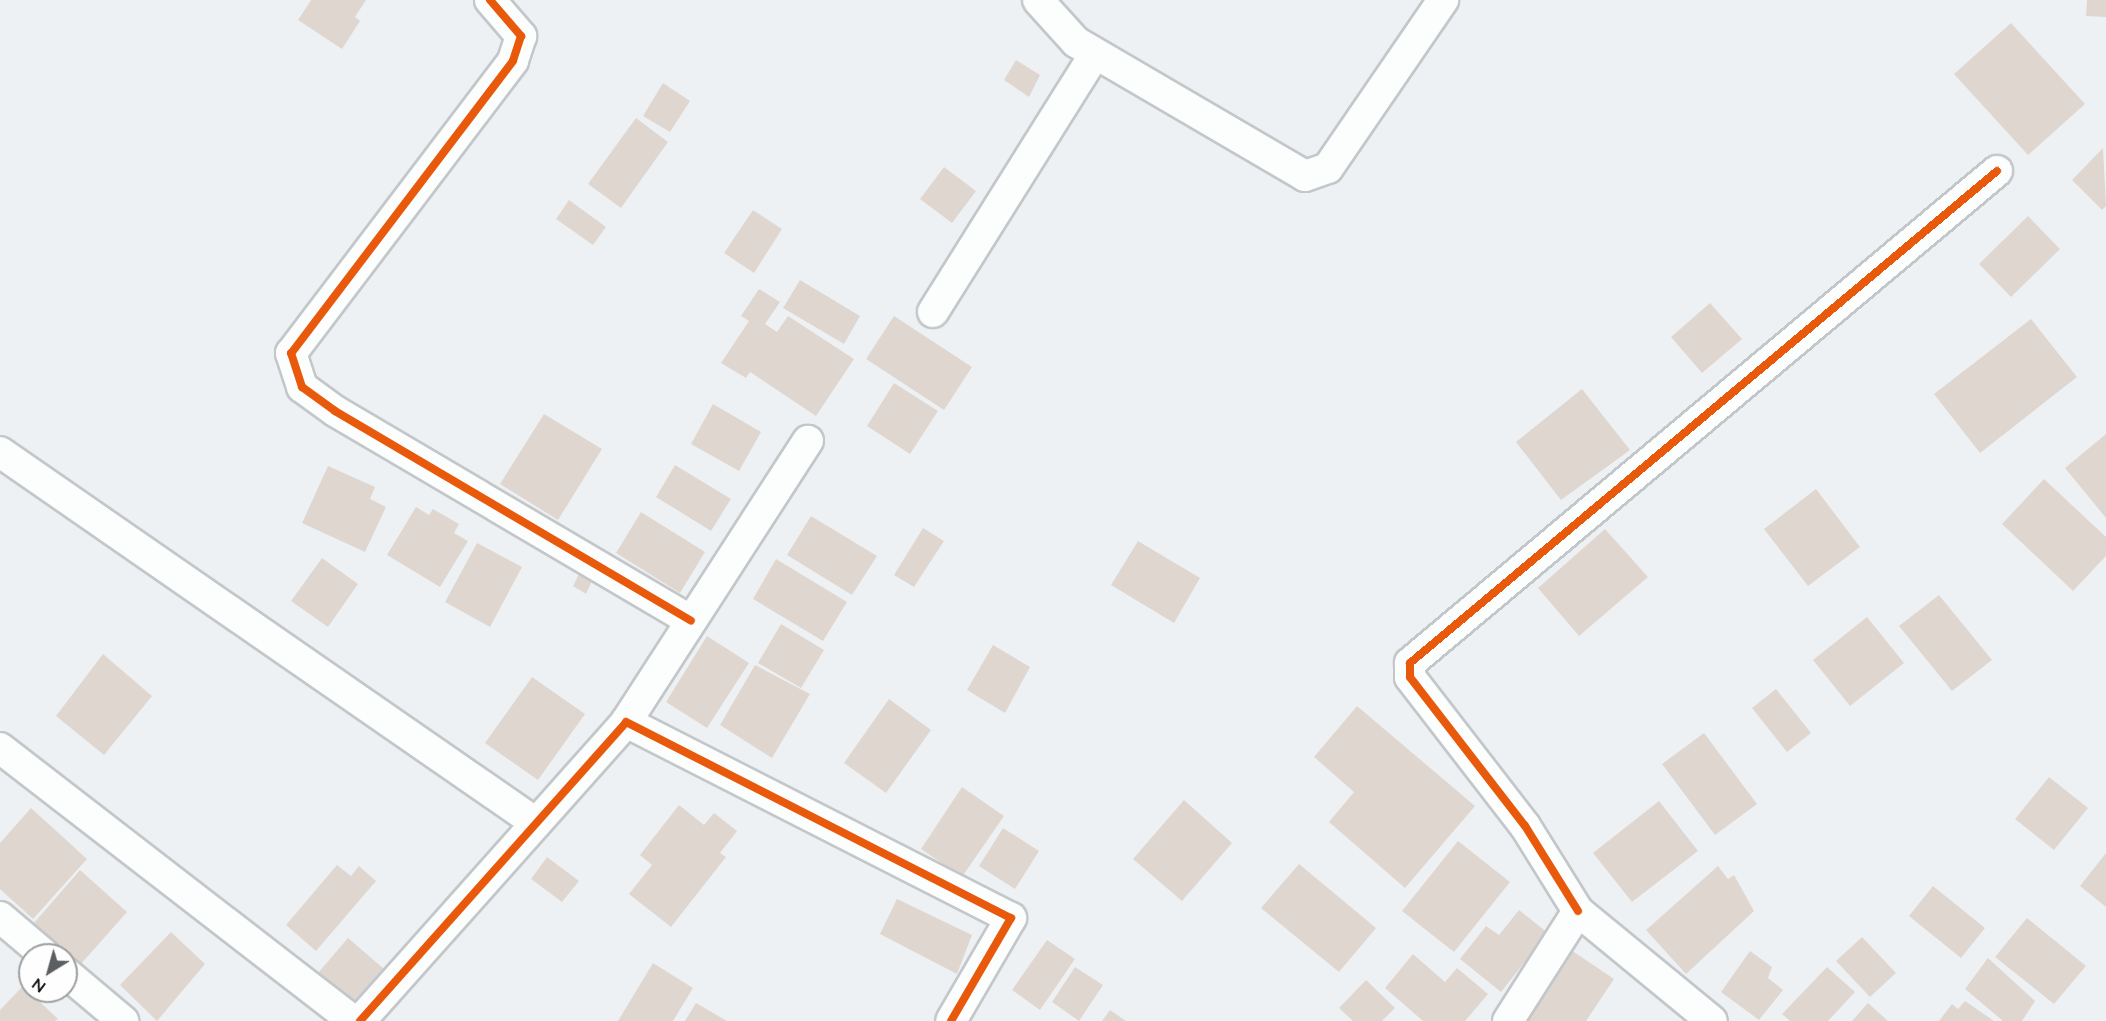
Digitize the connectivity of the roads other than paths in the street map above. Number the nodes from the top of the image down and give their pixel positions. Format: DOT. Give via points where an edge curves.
graph roads {
  1 [pos="490,0"];
  2 [pos="1038,0"];
  3 [pos="1443,0"];
  4 [pos="1095,54"];
  5 [pos="1997,171"];
  6 [pos="933,312"];
  7 [pos="808,441"];
  8 [pos="0,452"];
  9 [pos="691,621"];
  10 [pos="626,722"];
  11 [pos="0,748"];
  12 [pos="536,823"];
  13 [pos="1578,911"];
  14 [pos="0,917"];
  15 [pos="31,943"];
  16 [pos="78,983"];
  17 [pos="123,1021"];
  18 [pos="353,1021"];
  19 [pos="360,1021"];
  20 [pos="951,1021"];
  21 [pos="1508,1021"];
  22 [pos="1712,1021"];
  1 -- 9 [label="street" via="521,36 513,61 291,353 302,387 335,411"];
  2 -- 4 [label="street" via="1076,42"];
  3 -- 4 [label="street" via="1328,168 1305,176"];
  4 -- 6 [label="street"];
  5 -- 13 [label="street" via="1410,663 1410,677 1525,826"];
  7 -- 9 [label="street"];
  8 -- 12 [label="street"];
  9 -- 10 [label="street"];
  10 -- 12 [label="street"];
  10 -- 20 [label="street" via="1011,918"];
  11 -- 18 [label="street"];
  12 -- 19 [label="street"];
  13 -- 21 [label="street"];
  13 -- 22 [label="street"];
  14 -- 15 [label="street"];
  16 -- 17 [label="street"];
}
